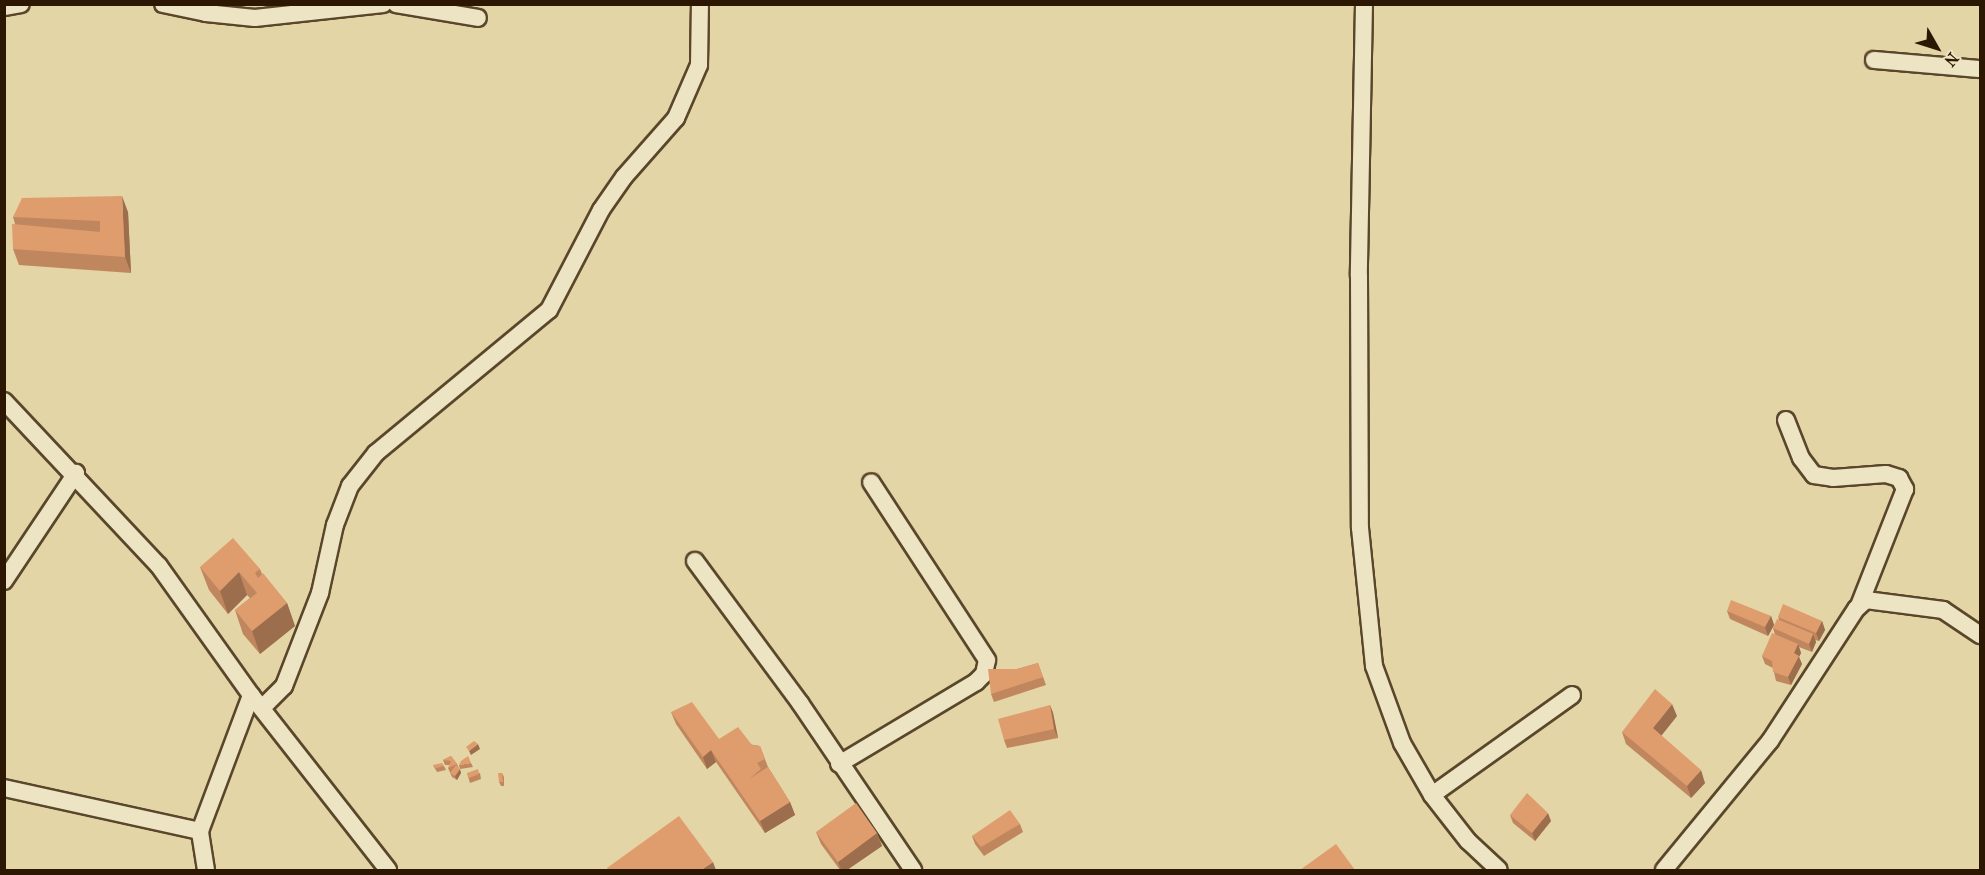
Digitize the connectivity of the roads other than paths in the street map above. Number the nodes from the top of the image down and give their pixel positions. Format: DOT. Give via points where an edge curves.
graph roads {
  1 [pos="21,4"];
  2 [pos="163,4"];
  3 [pos="382,4"];
  4 [pos="396,4"];
  5 [pos="700,4"];
  6 [pos="1364,4"];
  7 [pos="4,7"];
  8 [pos="207,9"];
  9 [pos="478,18"];
  10 [pos="1874,60"];
  11 [pos="1980,69"];
  12 [pos="4,401"];
  13 [pos="1786,420"];
  14 [pos="76,473"];
  15 [pos="871,482"];
  16 [pos="695,561"];
  17 [pos="4,581"];
  18 [pos="1859,606"];
  19 [pos="1980,635"];
  20 [pos="251,695"];
  21 [pos="1572,695"];
  22 [pos="262,708"];
  23 [pos="839,764"];
  24 [pos="4,788"];
  25 [pos="1432,795"];
  26 [pos="200,831"];
  27 [pos="206,870"];
  28 [pos="388,870"];
  29 [pos="913,870"];
  30 [pos="1499,870"];
  31 [pos="1664,870"];
  1 -- 7 [label="street"];
  2 -- 8 [label="street"];
  3 -- 8 [label="street" via="255,18"];
  4 -- 9 [label="street"];
  5 -- 22 [label="street" via="699,65 676,118 624,177 602,210 549,310 376,453 350,486 335,525 320,593 284,686"];
  6 -- 25 [label="street" via="1360,528 1374,666 1402,743"];
  10 -- 11 [label="street"];
  12 -- 14 [label="street"];
  13 -- 18 [label="street" via="1814,475 1833,478 1886,474 1899,478 1905,489"];
  14 -- 17 [label="street"];
  14 -- 20 [label="street" via="159,566"];
  15 -- 23 [label="street" via="987,660 984,674 976,682"];
  16 -- 23 [label="street" via="800,703"];
  18 -- 19 [label="street" via="1876,599 1943,610"];
  18 -- 31 [label="street" via="1770,741"];
  20 -- 22 [label="street"];
  20 -- 26 [label="street"];
  21 -- 25 [label="street"];
  22 -- 28 [label="street"];
  23 -- 29 [label="street"];
  24 -- 26 [label="street"];
  25 -- 30 [label="street" via="1468,842"];
  26 -- 27 [label="street"];
}
